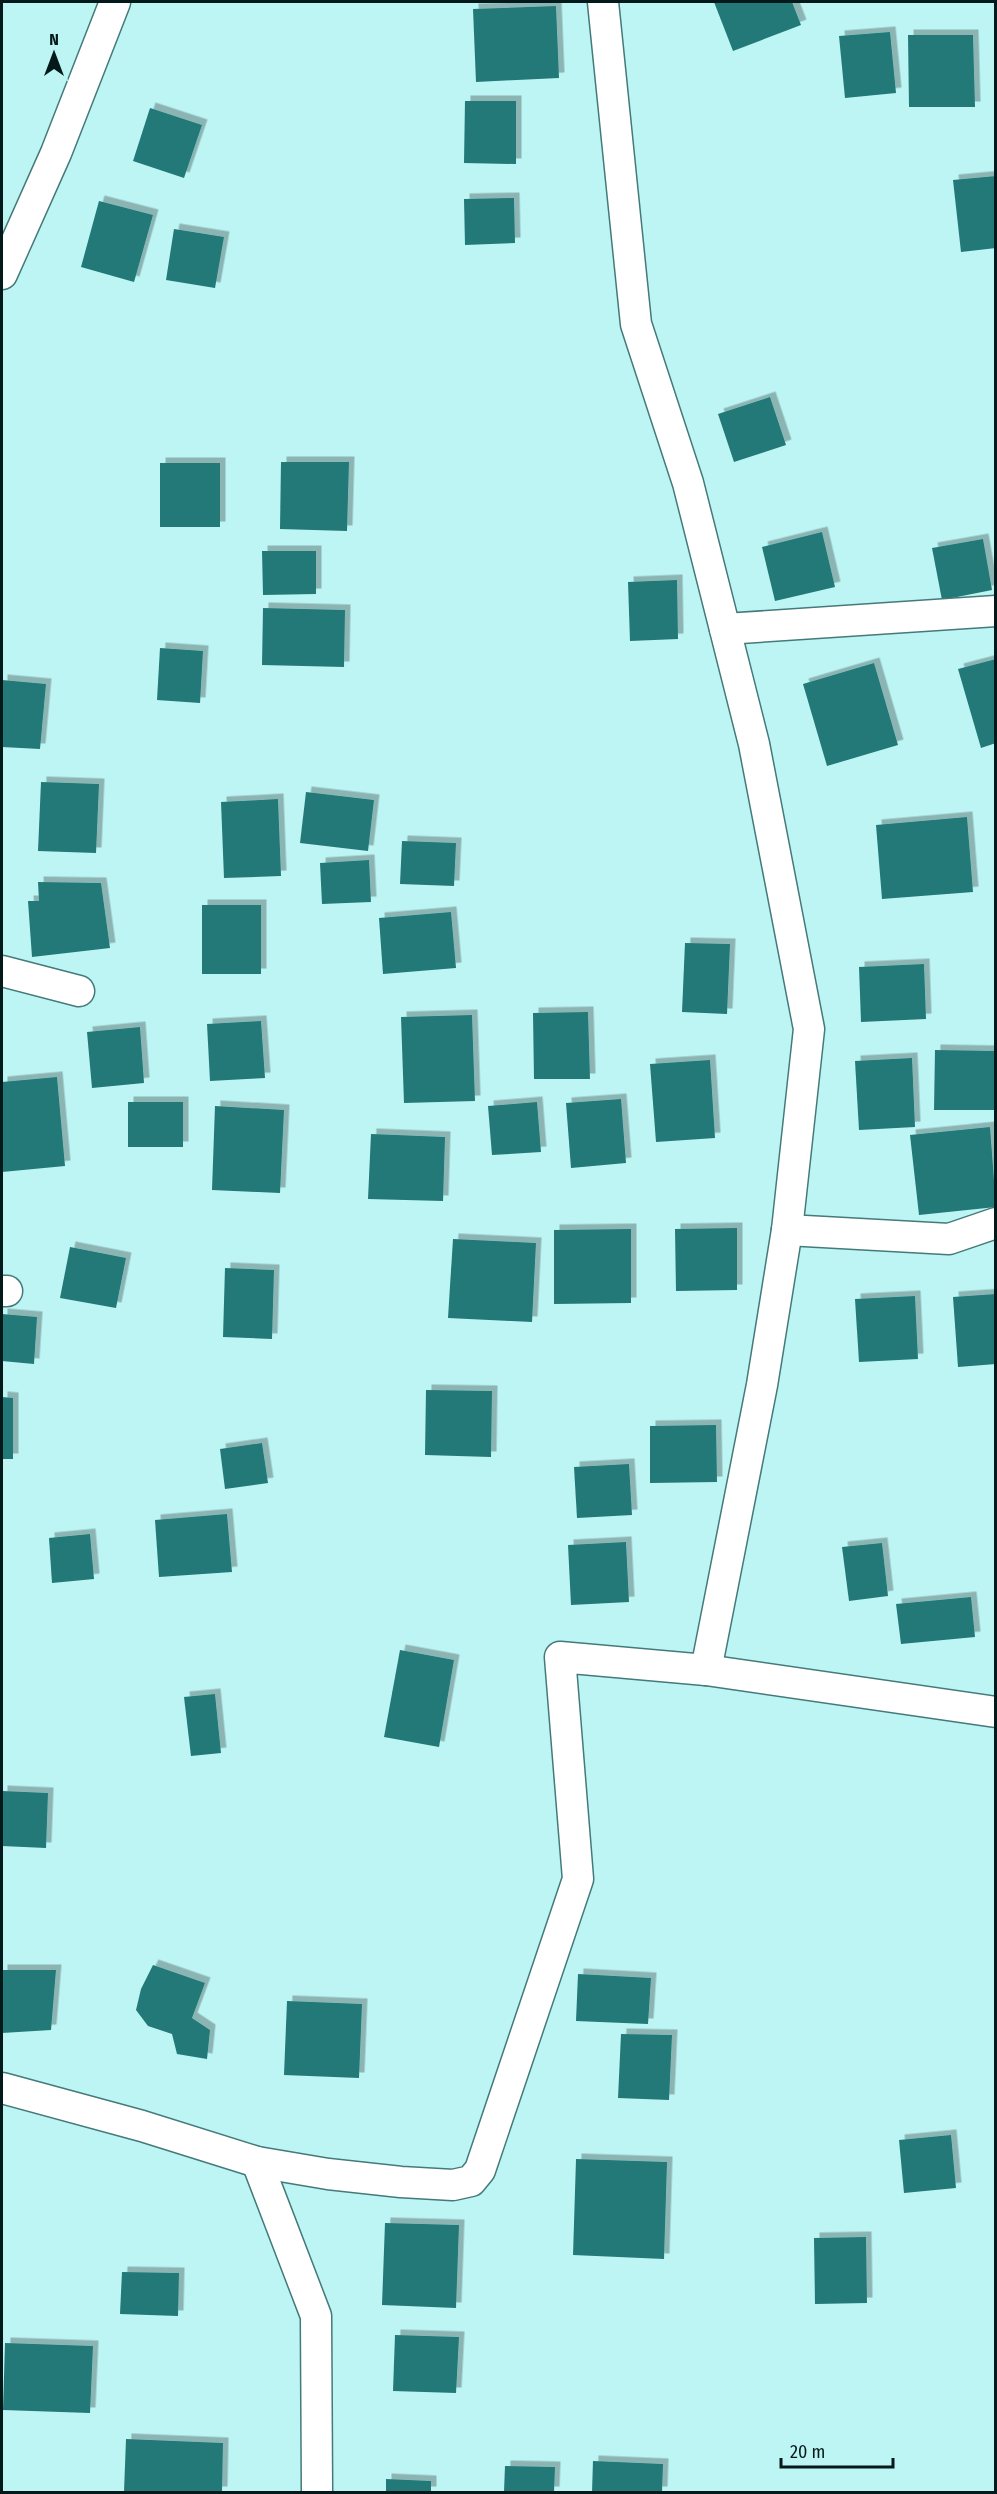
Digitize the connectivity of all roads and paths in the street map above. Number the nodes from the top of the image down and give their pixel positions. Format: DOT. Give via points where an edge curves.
graph roads {
  1 [pos="115,2"];
  2 [pos="603,2"];
  3 [pos="2,274"];
  4 [pos="996,611"];
  5 [pos="725,629"];
  6 [pos="2,970"];
  7 [pos="79,991"];
  8 [pos="996,1223"];
  9 [pos="787,1230"];
  10 [pos="706,1670"];
  11 [pos="996,1712"];
  12 [pos="2,2088"];
  13 [pos="257,2162"];
  14 [pos="317,2493"];
  1 -- 3 [label="street" via="56,153"];
  2 -- 5 [label="street" via="636,324 688,483"];
  4 -- 5 [label="street"];
  5 -- 9 [label="street" via="754,744 809,1029"];
  6 -- 7 [label="street"];
  8 -- 9 [label="street" via="949,1239"];
  9 -- 10 [label="street" via="762,1385"];
  10 -- 11 [label="street"];
  10 -- 13 [label="street" via="560,1657 578,1879 480,2170 471,2181 453,2185 401,2182"];
  12 -- 13 [label="street"];
  13 -- 14 [label="street" via="316,2316"];
}
